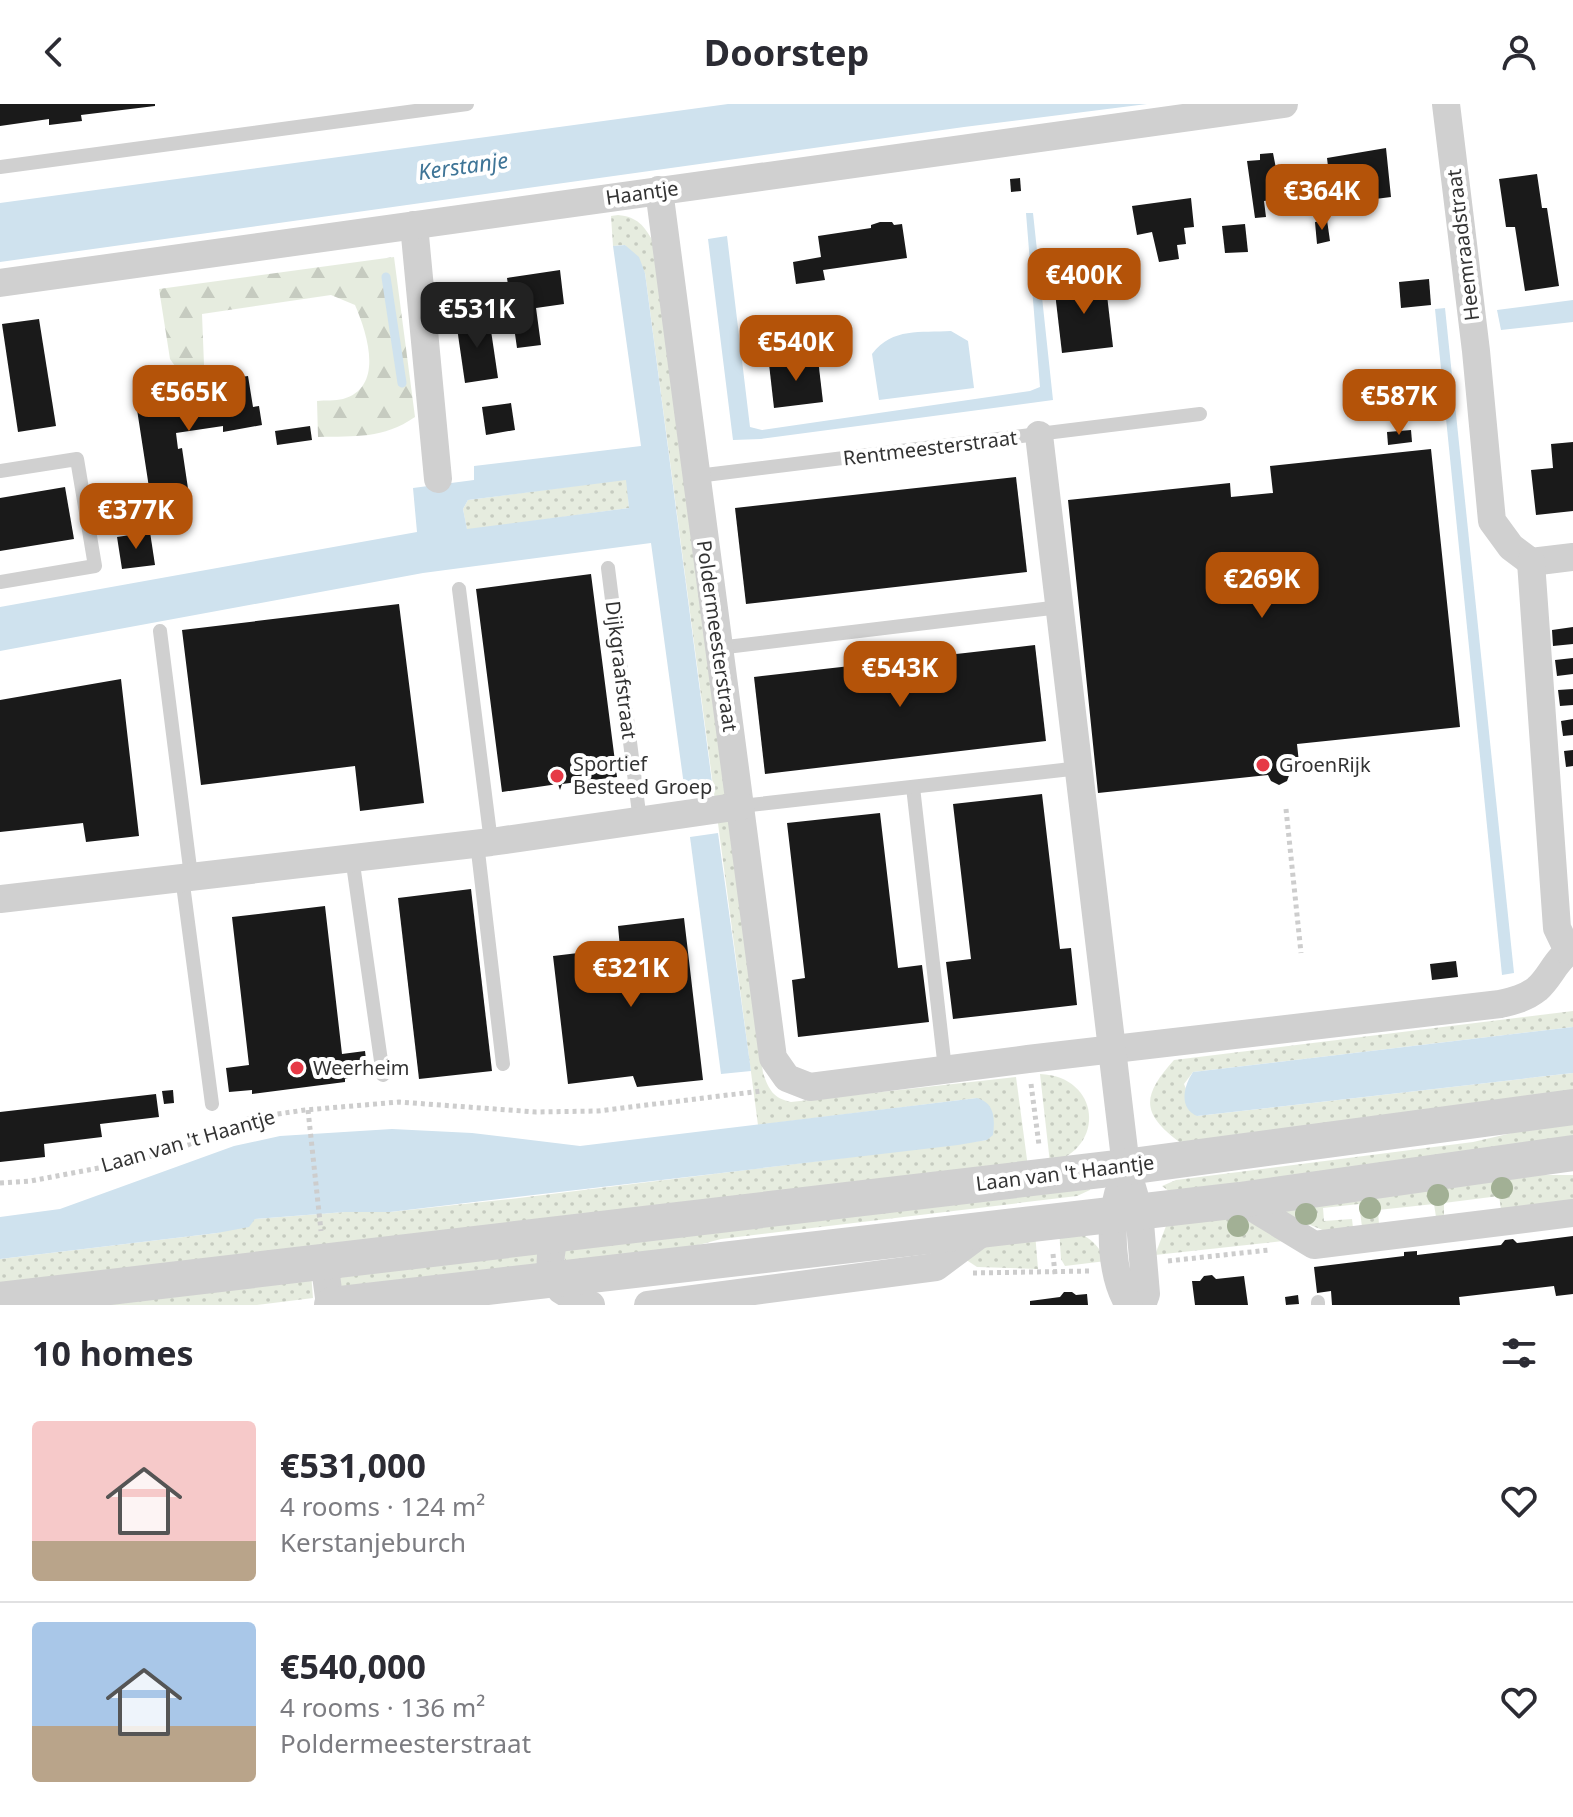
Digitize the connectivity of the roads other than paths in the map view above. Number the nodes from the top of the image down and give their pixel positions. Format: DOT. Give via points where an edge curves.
graph roads {
  1 [pos="467,104"];
  2 [pos="1284,104"];
  3 [pos="1446,104"];
  4 [pos="450,105"];
  5 [pos="0,167"];
  6 [pos="659,190"];
  7 [pos="414,225"];
  8 [pos="0,283"];
  9 [pos="1200,414"];
  10 [pos="1039,435"];
  11 [pos="0,471"];
  12 [pos="697,476"];
  13 [pos="438,479"];
  14 [pos="1573,557"];
  15 [pos="1531,562"];
  16 [pos="608,568"];
  17 [pos="0,582"];
  18 [pos="459,589"];
  19 [pos="1060,607"];
  20 [pos="160,631"];
  21 [pos="718,648"];
  22 [pos="1080,768"];
  23 [pos="913,787"];
  24 [pos="741,806"];
  25 [pos="640,821"];
  26 [pos="484,842"];
  27 [pos="352,857"];
  28 [pos="187,876"];
  29 [pos="0,899"];
  30 [pos="1570,950"];
  31 [pos="1114,1049"];
  32 [pos="503,1064"];
  33 [pos="945,1069"];
  34 [pos="383,1075"];
  35 [pos="212,1104"];
  36 [pos="1573,1107"];
  37 [pos="1573,1153"];
  38 [pos="1126,1167"];
  39 [pos="1240,1200"];
  40 [pos="1126,1213"];
  41 [pos="1573,1213"];
  42 [pos="987,1229"];
  43 [pos="556,1233"];
  44 [pos="324,1260"];
  45 [pos="553,1278"];
  46 [pos="0,1300"];
  47 [pos="331,1305"];
  48 [pos="591,1305"];
  49 [pos="648,1305"];
  50 [pos="1129,1305"];
  51 [pos="1142,1305"];
  1 -- 4 [label="lane"];
  2 -- 6 [label="street, Haantje"];
  3 -- 15 [label="street, Heemraadstraat" via="1492,521 1511,547"];
  4 -- 5 [label="lane"];
  6 -- 7 [label="street, Haantje"];
  6 -- 12 [label="street, Poldermeesterstraat"];
  7 -- 8 [label="street, Haantje"];
  7 -- 13 [label="street"];
  9 -- 10 [label="lane"];
  10 -- 12 [label="lane, Rentmeesterstraat"];
  10 -- 19 [label="street, Rentmeesterstraat"];
  11 -- 17 [label="lane" via="77,459 95,566"];
  12 -- 21 [label="street, Poldermeesterstraat"];
  14 -- 15 [label="street"];
  15 -- 30 [label="street" via="1557,928"];
  16 -- 25 [label="lane, Dijkgraafstraat"];
  18 -- 26 [label="lane"];
  19 -- 21 [label="lane"];
  19 -- 22 [label="street, Rentmeesterstraat"];
  20 -- 28 [label="lane"];
  21 -- 24 [label="street, Poldermeesterstraat"];
  22 -- 23 [label="lane"];
  22 -- 31 [label="street, Rentmeesterstraat"];
  23 -- 24 [label="lane"];
  23 -- 33 [label="lane"];
  24 -- 25 [label="street"];
  24 -- 33 [label="street, Poldermeesterstraat" via="773,1058 787,1078 810,1087"];
  25 -- 26 [label="street"];
  26 -- 27 [label="street"];
  26 -- 32 [label="lane"];
  27 -- 28 [label="street"];
  27 -- 34 [label="lane"];
  28 -- 29 [label="street"];
  28 -- 35 [label="lane"];
  30 -- 31 [label="street" via="1540,987 1500,1004"];
  31 -- 33 [label="street"];
  31 -- 38 [label="street, Rentmeesterstraat"];
  36 -- 38 [label="street, Laan van 't Haantje"];
  37 -- 39 [label="street"];
  38 -- 40 [label="street, Rentmeesterstraat"];
  38 -- 43 [label="street, Laan van 't Haantje"];
  39 -- 40 [label="street"];
  39 -- 41 [label="street" via="1314,1245"];
  40 -- 42 [label="street"];
  40 -- 50 [label="street" via="1117,1269"];
  40 -- 51 [label="street" via="1146,1294"];
  42 -- 45 [label="street"];
  42 -- 49 [label="street" via="936,1267"];
  43 -- 44 [label="street, Laan van 't Haantje"];
  43 -- 45 [label="street" via="550,1252"];
  44 -- 46 [label="street, Laan van 't Haantje"];
  44 -- 47 [label="street"];
  45 -- 47 [label="street"];
  45 -- 48 [label="street" via="561,1290"];
}
